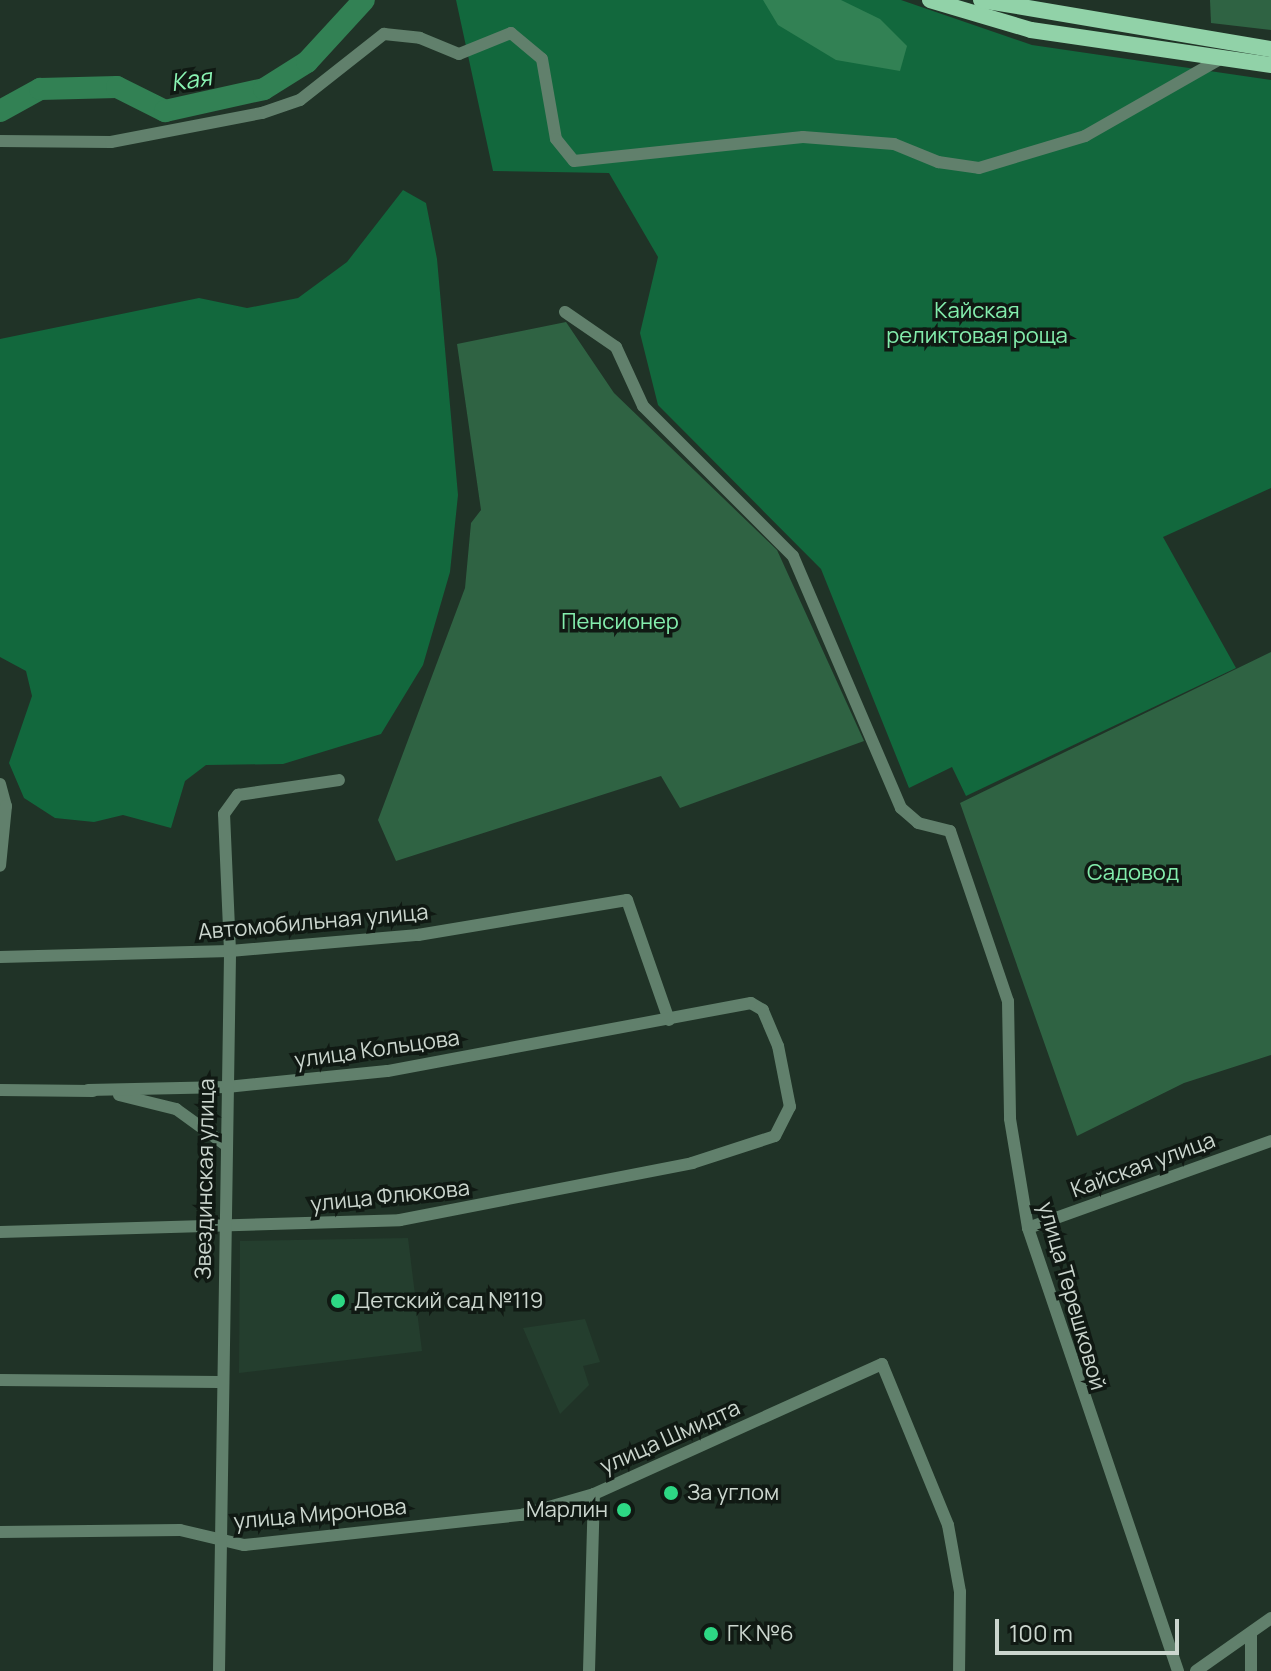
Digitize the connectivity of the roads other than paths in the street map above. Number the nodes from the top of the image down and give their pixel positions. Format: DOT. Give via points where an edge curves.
graph roads {
  1 [pos="930,0"];
  2 [pos="981,0"];
  3 [pos="1271,49"];
  4 [pos="1222,58"];
  5 [pos="1271,65"];
  6 [pos="0,141"];
  7 [pos="565,312"];
  8 [pos="339,780"];
  9 [pos="0,784"];
  10 [pos="0,866"];
  11 [pos="230,951"];
  12 [pos="0,957"];
  13 [pos="669,1020"];
  14 [pos="227,1087"];
  15 [pos="0,1090"];
  16 [pos="88,1090"];
  17 [pos="775,1136"];
  18 [pos="1271,1141"];
  19 [pos="226,1145"];
  20 [pos="1028,1228"];
  21 [pos="224,1231"];
  22 [pos="0,1232"];
  23 [pos="0,1380"];
  24 [pos="219,1382"];
  25 [pos="594,1494"];
  26 [pos="0,1532"];
  27 [pos="218,1541"];
  28 [pos="1271,1618"];
  29 [pos="1251,1633"];
  30 [pos="219,1671"];
  31 [pos="589,1671"];
  32 [pos="959,1671"];
  33 [pos="1178,1671"];
  34 [pos="1196,1671"];
  35 [pos="1251,1671"];
  1 -- 4 [label="main road" via="1031,30"];
  2 -- 3 [label="main road"];
  4 -- 5 [label="main road"];
  4 -- 6 [label="street" via="1085,136 979,168 938,162 894,144 803,137 574,161 562,152 542,59 511,33 459,54 420,38 384,34 300,100 111,142"];
  7 -- 20 [label="street, улица Терешковой" via="616,347 643,406 793,556 901,808 918,823 950,831 1008,1001 1010,1119"];
  8 -- 11 [label="street, Звездинская улица" via="238,795 224,814"];
  9 -- 10 [label="street" via="6,806"];
  11 -- 12 [label="street, Автомобильная улица"];
  11 -- 13 [label="street, Автомобильная улица" via="418,935 627,900"];
  11 -- 14 [label="street, Звездинская улица"];
  13 -- 14 [label="street, улица Кольцова" via="387,1071"];
  13 -- 17 [label="street, улица Кольцова" via="751,1003 763,1010 790,1107"];
  14 -- 16 [label="street, улица Кольцова"];
  14 -- 19 [label="street, Звездинская улица"];
  15 -- 16 [label="street, улица Кольцова"];
  16 -- 19 [label="street, улица Кольцова" via="176,1109"];
  17 -- 21 [label="street, улица Флюкова" via="554,1195 400,1220"];
  18 -- 20 [label="street, Кайская улица"];
  19 -- 21 [label="street, Звездинская улица"];
  20 -- 33 [label="street, улица Терешковой"];
  21 -- 22 [label="street, улица Флюкова"];
  21 -- 24 [label="street, Звездинская улица"];
  23 -- 24 [label="street"];
  24 -- 27 [label="street, Звездинская улица"];
  25 -- 27 [label="street, улица Миронова" via="521,1515"];
  25 -- 31 [label="street, улица Шмидта"];
  25 -- 32 [label="street, улица Шмидта" via="882,1364 948,1525 960,1592"];
  26 -- 27 [label="street, улица Миронова" via="180,1530"];
  27 -- 30 [label="street, Звездинская улица"];
  28 -- 29 [label="street"];
  29 -- 34 [label="street"];
  29 -- 35 [label="street"];
}
